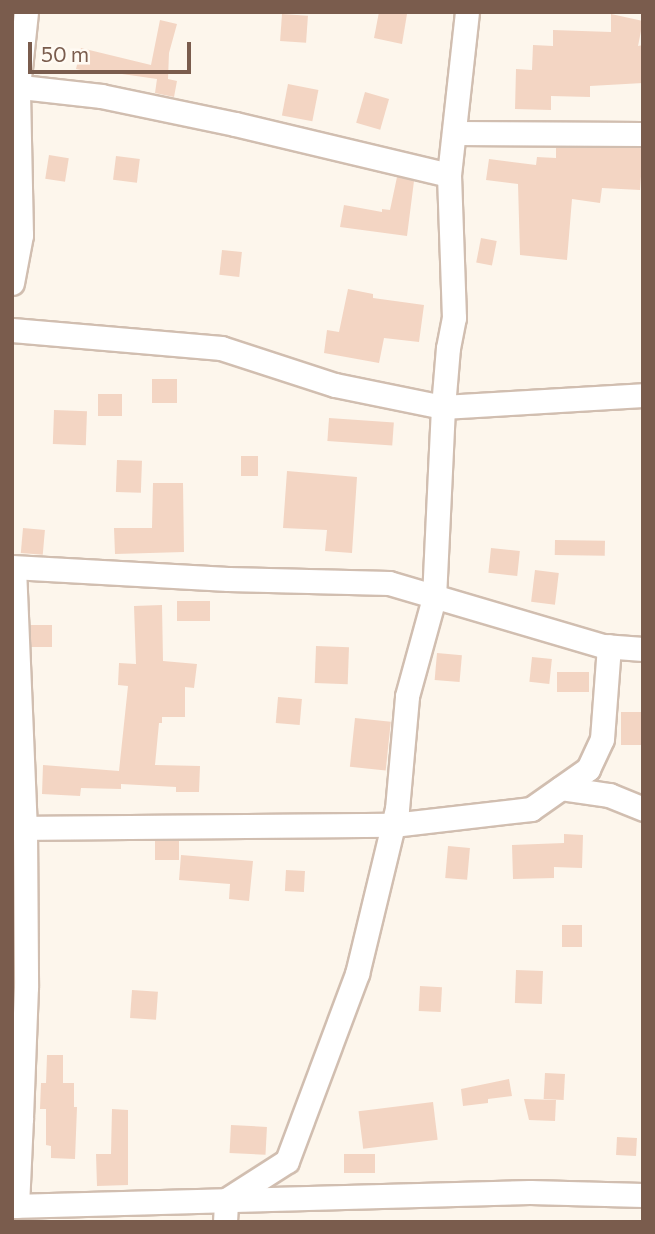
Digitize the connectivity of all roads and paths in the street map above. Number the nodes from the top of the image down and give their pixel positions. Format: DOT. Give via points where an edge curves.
graph roads {
  1 [pos="26,12"];
  2 [pos="467,12"];
  3 [pos="15,86"];
  4 [pos="454,133"];
  5 [pos="643,134"];
  6 [pos="449,175"];
  7 [pos="12,283"];
  8 [pos="12,330"];
  9 [pos="643,395"];
  10 [pos="443,407"];
  11 [pos="13,568"];
  12 [pos="435,598"];
  13 [pos="609,646"];
  14 [pos="643,649"];
  15 [pos="561,788"];
  16 [pos="643,809"];
  17 [pos="393,825"];
  18 [pos="18,829"];
  19 [pos="17,1113"];
  20 [pos="643,1195"];
  21 [pos="15,1206"];
  22 [pos="226,1211"];
  1 -- 3 [label="street"];
  2 -- 4 [label="street"];
  3 -- 6 [label="street" via="102,96"];
  3 -- 7 [label="street" via="21,235"];
  4 -- 5 [label="street"];
  4 -- 6 [label="street"];
  6 -- 10 [label="street" via="454,318"];
  8 -- 10 [label="street" via="221,348 335,385"];
  9 -- 10 [label="street"];
  10 -- 12 [label="street"];
  11 -- 12 [label="street" via="389,583"];
  11 -- 18 [label="street"];
  12 -- 13 [label="street"];
  12 -- 17 [label="street" via="407,696"];
  13 -- 14 [label="street"];
  13 -- 15 [label="street" via="602,739 588,769"];
  15 -- 16 [label="street" via="609,795"];
  15 -- 17 [label="street" via="531,809"];
  17 -- 18 [label="street"];
  17 -- 22 [label="street" via="357,974 287,1161"];
  18 -- 19 [label="street" via="26,987"];
  19 -- 21 [label="street"];
  20 -- 22 [label="street" via="530,1192"];
  21 -- 22 [label="street"];
}
